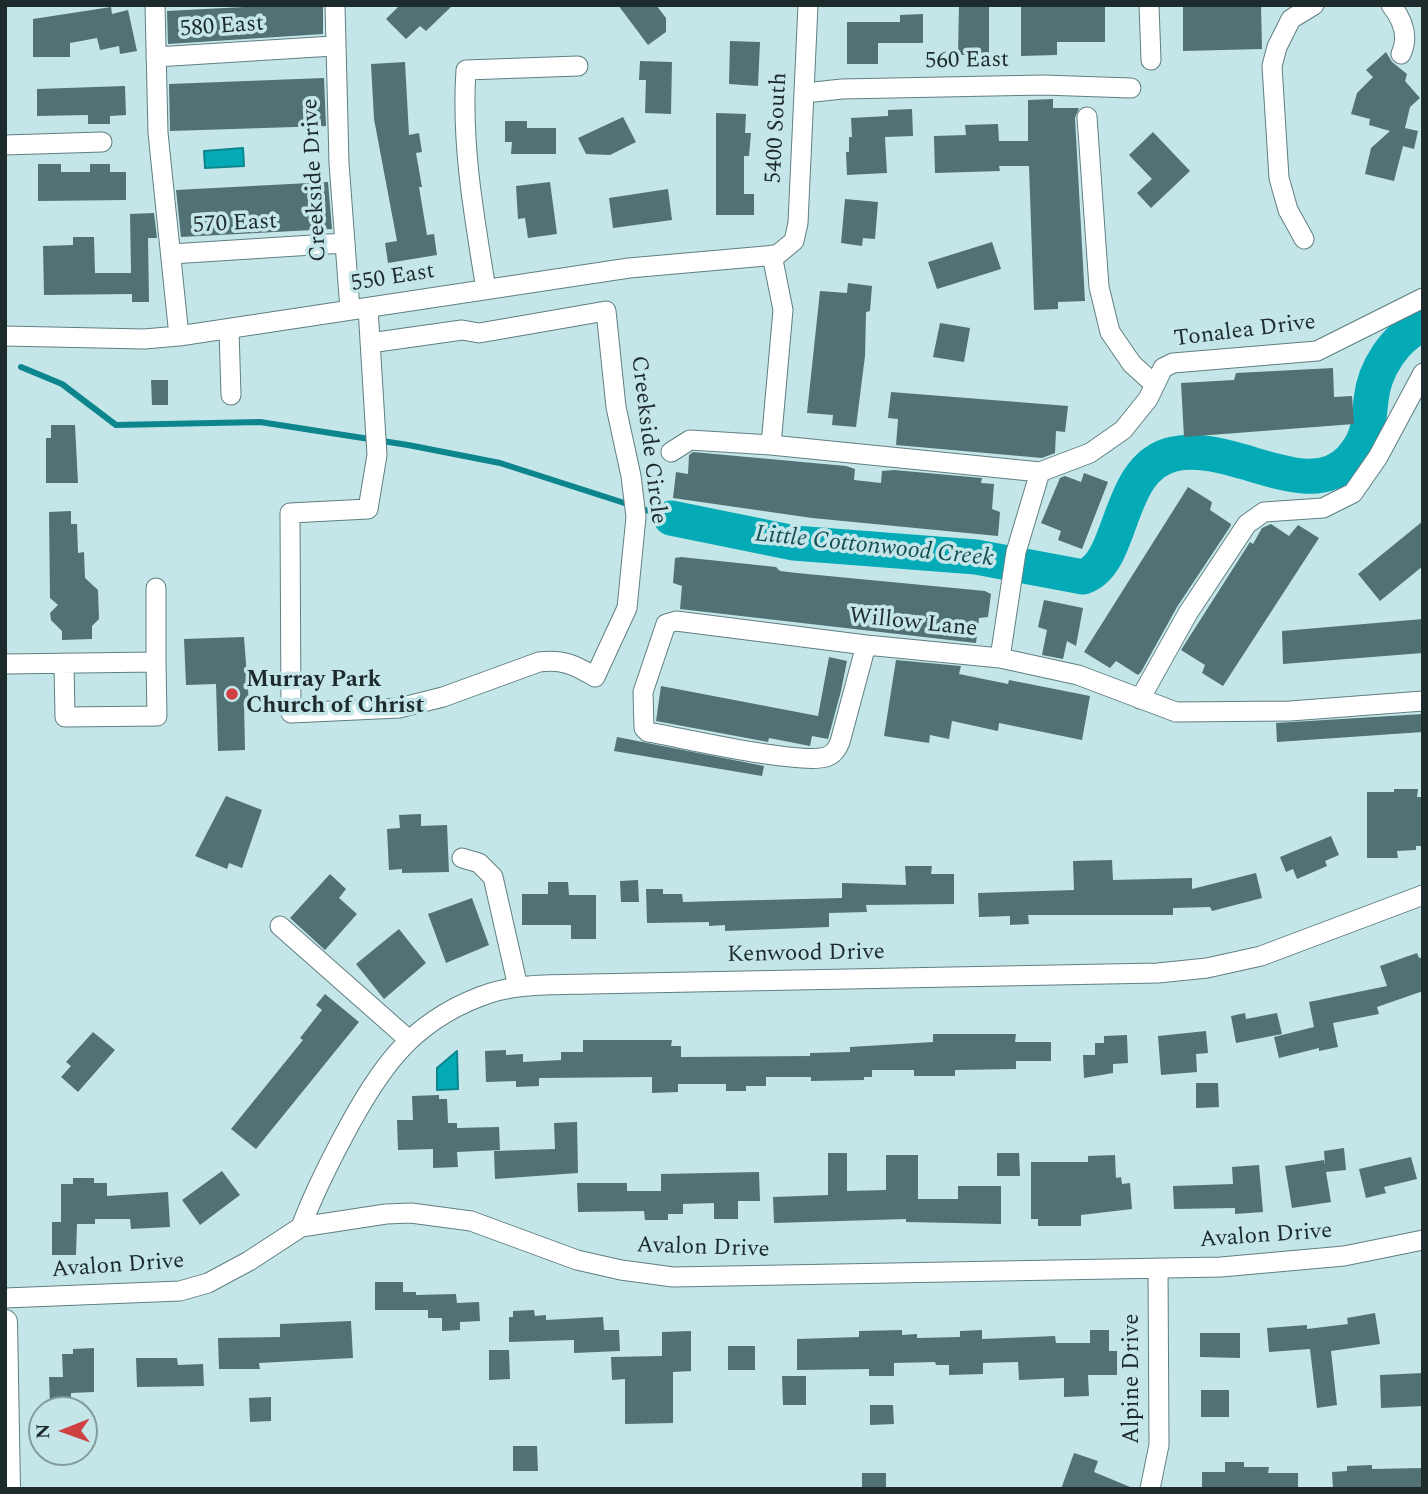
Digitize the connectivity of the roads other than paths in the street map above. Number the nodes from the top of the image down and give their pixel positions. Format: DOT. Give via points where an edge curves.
graph roads {
  1 [pos="155,5"];
  2 [pos="335,5"];
  3 [pos="808,5"];
  4 [pos="1149,5"];
  5 [pos="1314,5"];
  6 [pos="1391,5"];
  7 [pos="334,46"];
  8 [pos="1401,54"];
  9 [pos="156,57"];
  10 [pos="1151,60"];
  11 [pos="578,66"];
  12 [pos="1131,88"];
  13 [pos="805,93"];
  14 [pos="1087,117"];
  15 [pos="102,142"];
  16 [pos="5,145"];
  17 [pos="1304,239"];
  18 [pos="344,243"];
  19 [pos="780,252"];
  20 [pos="171,254"];
  21 [pos="486,289"];
  22 [pos="1423,298"];
  23 [pos="359,309"];
  24 [pos="229,330"];
  25 [pos="5,336"];
  26 [pos="179,337"];
  27 [pos="370,343"];
  28 [pos="1423,373"];
  29 [pos="1154,384"];
  30 [pos="231,395"];
  31 [pos="771,445"];
  32 [pos="671,453"];
  33 [pos="1040,472"];
  34 [pos="156,588"];
  35 [pos="866,645"];
  36 [pos="1000,658"];
  37 [pos="156,662"];
  38 [pos="64,663"];
  39 [pos="5,664"];
  40 [pos="1140,699"];
  41 [pos="1423,701"];
  42 [pos="462,858"];
  43 [pos="1423,895"];
  44 [pos="280,926"];
  45 [pos="518,987"];
  46 [pos="408,1039"];
  47 [pos="301,1227"];
  48 [pos="1423,1240"];
  49 [pos="1158,1268"];
  50 [pos="5,1298"];
  51 [pos="5,1322"];
  52 [pos="8,1489"];
  53 [pos="1150,1489"];
  1 -- 9 [label="street"];
  2 -- 7 [label="street, Creekside Drive"];
  3 -- 13 [label="street, 5400 South"];
  4 -- 10 [label="street"];
  5 -- 17 [label="street" via="1291,19 1272,66 1279,178 1288,210"];
  6 -- 8 [label="street" via="1405,30"];
  7 -- 9 [label="street, 580 East"];
  7 -- 18 [label="street, Creekside Drive"];
  9 -- 20 [label="street" via="158,133"];
  11 -- 21 [label="street" via="466,70 466,155"];
  12 -- 13 [label="street, 560 East" via="1042,85"];
  13 -- 19 [label="street, 5400 South" via="798,223 794,241"];
  14 -- 29 [label="street" via="1099,288 1110,332 1132,364"];
  15 -- 16 [label="street"];
  18 -- 20 [label="street, 570 East"];
  18 -- 23 [label="street, Creekside Drive"];
  19 -- 21 [label="street, 550 East"];
  19 -- 31 [label="street" via="783,310"];
  20 -- 26 [label="street"];
  21 -- 23 [label="street, 550 East"];
  22 -- 29 [label="street, Tonalea Drive" via="1317,351 1189,360 1163,368"];
  23 -- 24 [label="street, 550 East"];
  23 -- 27 [label="street, Creekside Circle"];
  24 -- 26 [label="street, 550 East"];
  24 -- 30 [label="street"];
  25 -- 26 [label="street, 550 East"];
  27 -- 27 [label="street, Creekside Circle" via="377,455 368,509 290,513 291,713 399,708 555,660 570,662 595,677 626,608 636,517 616,407 606,311 479,333 462,330"];
  28 -- 40 [label="street" via="1353,493 1323,508 1264,512 1247,524 1188,613"];
  29 -- 33 [label="street, Tonalea Drive" via="1138,412 1108,442"];
  31 -- 32 [label="street, Tonalea Drive" via="690,440"];
  31 -- 33 [label="street, Tonalea Drive"];
  33 -- 36 [label="street" via="1016,552"];
  34 -- 37 [label="street"];
  35 -- 35 [label="street, Willow Lane" via="676,621 666,624 643,692 644,728 796,758 828,756 837,750"];
  35 -- 36 [label="street, Willow Lane"];
  36 -- 40 [label="street, Willow Lane" via="1077,675"];
  37 -- 38 [label="street"];
  37 -- 38 [label="street" via="157,716 65,717"];
  38 -- 39 [label="street"];
  40 -- 41 [label="street, Willow Lane" via="1176,712 1290,711"];
  42 -- 45 [label="street" via="479,863 493,877"];
  43 -- 45 [label="street, Kenwood Drive" via="1261,956 1158,973"];
  44 -- 46 [label="street"];
  45 -- 46 [label="street, Kenwood Drive" via="480,996 439,1016"];
  46 -- 47 [label="street, Kenwood Drive" via="365,1095 314,1192"];
  47 -- 49 [label="street, Avalon Drive" via="386,1214 438,1216 471,1221 577,1260 673,1277"];
  47 -- 50 [label="street, Avalon Drive" via="208,1283 180,1291"];
  48 -- 49 [label="street, Avalon Drive" via="1282,1264"];
  49 -- 53 [label="street, Alpine Drive" via="1159,1445"];
  51 -- 52 [label="main road"];
}
